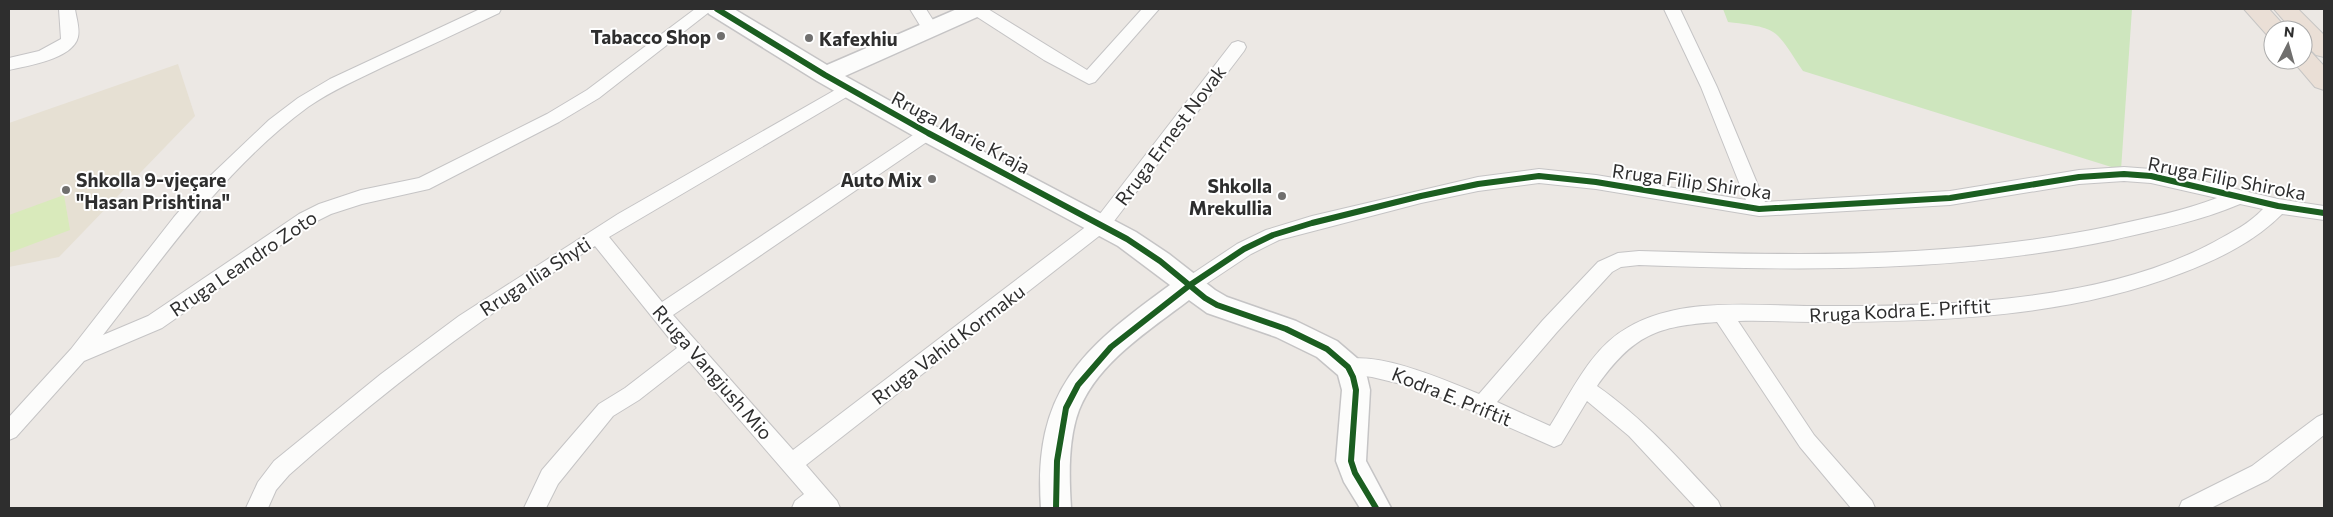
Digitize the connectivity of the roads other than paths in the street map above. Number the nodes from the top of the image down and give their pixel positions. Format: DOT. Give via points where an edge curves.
graph roads {
  1 [pos="67,9"];
  2 [pos="493,9"];
  3 [pos="705,9"];
  4 [pos="717,9"];
  5 [pos="977,9"];
  6 [pos="1151,9"];
  7 [pos="1672,9"];
  8 [pos="2256,9"];
  9 [pos="2286,9"];
  10 [pos="924,18"];
  11 [pos="2266,20"];
  12 [pos="1238,47"];
  13 [pos="2324,49"];
  14 [pos="9,64"];
  15 [pos="2313,69"];
  16 [pos="825,75"];
  17 [pos="2324,81"];
  18 [pos="849,88"];
  19 [pos="928,133"];
  20 [pos="2239,197"];
  21 [pos="2278,206"];
  22 [pos="1758,209"];
  23 [pos="2324,213"];
  24 [pos="1102,224"];
  25 [pos="597,236"];
  26 [pos="1190,285"];
  27 [pos="661,313"];
  28 [pos="1723,314"];
  29 [pos="690,350"];
  30 [pos="76,355"];
  31 [pos="1348,367"];
  32 [pos="1586,388"];
  33 [pos="1482,406"];
  34 [pos="2324,423"];
  35 [pos="9,431"];
  36 [pos="1554,438"];
  37 [pos="792,463"];
  38 [pos="817,504"];
  39 [pos="257,508"];
  40 [pos="535,508"];
  41 [pos="1056,508"];
  42 [pos="1376,508"];
  43 [pos="1710,508"];
  44 [pos="1864,508"];
  45 [pos="2190,508"];
  1 -- 14 [label="street" via="70,37 67,45"];
  2 -- 30 [label="street" via="336,83 275,124 214,183 180,222"];
  3 -- 30 [label="street, Rruga Leandro Zoto" via="567,110 423,184 361,197 304,219 155,322"];
  4 -- 16 [label="street, Rruga Marie Kraja"];
  5 -- 6 [label="street" via="1089,78"];
  5 -- 10 [label="street"];
  7 -- 22 [label="street" via="1709,87"];
  8 -- 11 [label="highway"];
  9 -- 13 [label="highway"];
  10 -- 16 [label="street"];
  12 -- 24 [label="street, Rruga Ernest Novak"];
  15 -- 17 [label="highway"];
  16 -- 18 [label="street, Rruga Marie Kraja"];
  18 -- 19 [label="street, Rruga Marie Kraja"];
  18 -- 25 [label="street, Rruga Ilia Shyti"];
  19 -- 24 [label="street, Rruga Marie Kraja"];
  19 -- 27 [label="street"];
  20 -- 21 [label="street, Rruga Filip Shiroka"];
  20 -- 22 [label="street, Rruga Filip Shiroka" via="2151,176 2101,174 1950,198"];
  20 -- 33 [label="street" via="2205,210 2092,238 1963,257 1790,263 1618,260 1605,267 1581,291"];
  21 -- 23 [label="street, Rruga Filip Shiroka"];
  21 -- 28 [label="street, Rruga Kodra E. Priftit" via="2253,230 2196,262 2102,290 1965,309 1878,314"];
  22 -- 26 [label="street, Rruga Filip Shiroka" via="1565,178 1517,178 1421,196 1274,235 1244,249"];
  24 -- 26 [label="street, Rruga Marie Kraja" via="1160,261"];
  24 -- 37 [label="street, Rruga Vahid Kormaku"];
  25 -- 27 [label="street, Rruga Vangjush Mio"];
  25 -- 39 [label="street, Rruga Ilia Shyti" via="492,303 386,380 273,475"];
  26 -- 31 [label="street" via="1216,305 1308,339 1327,349"];
  26 -- 41 [label="street" via="1111,347 1078,384 1066,408 1060,434"];
  27 -- 29 [label="street, Rruga Vangjush Mio"];
  28 -- 32 [label="street, Rruga Kodra E. Priftit" via="1657,323 1633,334 1614,350"];
  28 -- 44 [label="street" via="1802,434"];
  29 -- 37 [label="street, Rruga Vangjush Mio"];
  29 -- 40 [label="street" via="606,410 550,477"];
  30 -- 35 [label="street, Rruga Leandro Zoto"];
  31 -- 33 [label="street, Kodra E. Priftit" via="1370,366 1389,370"];
  31 -- 42 [label="street" via="1356,390 1351,461"];
  32 -- 36 [label="street, Rruga Kodra E. Priftit"];
  32 -- 43 [label="street" via="1633,427"];
  33 -- 36 [label="street, Kodra E. Priftit"];
  34 -- 45 [label="street" via="2260,473"];
  37 -- 38 [label="street, Rruga Vangjush Mio"];
}
